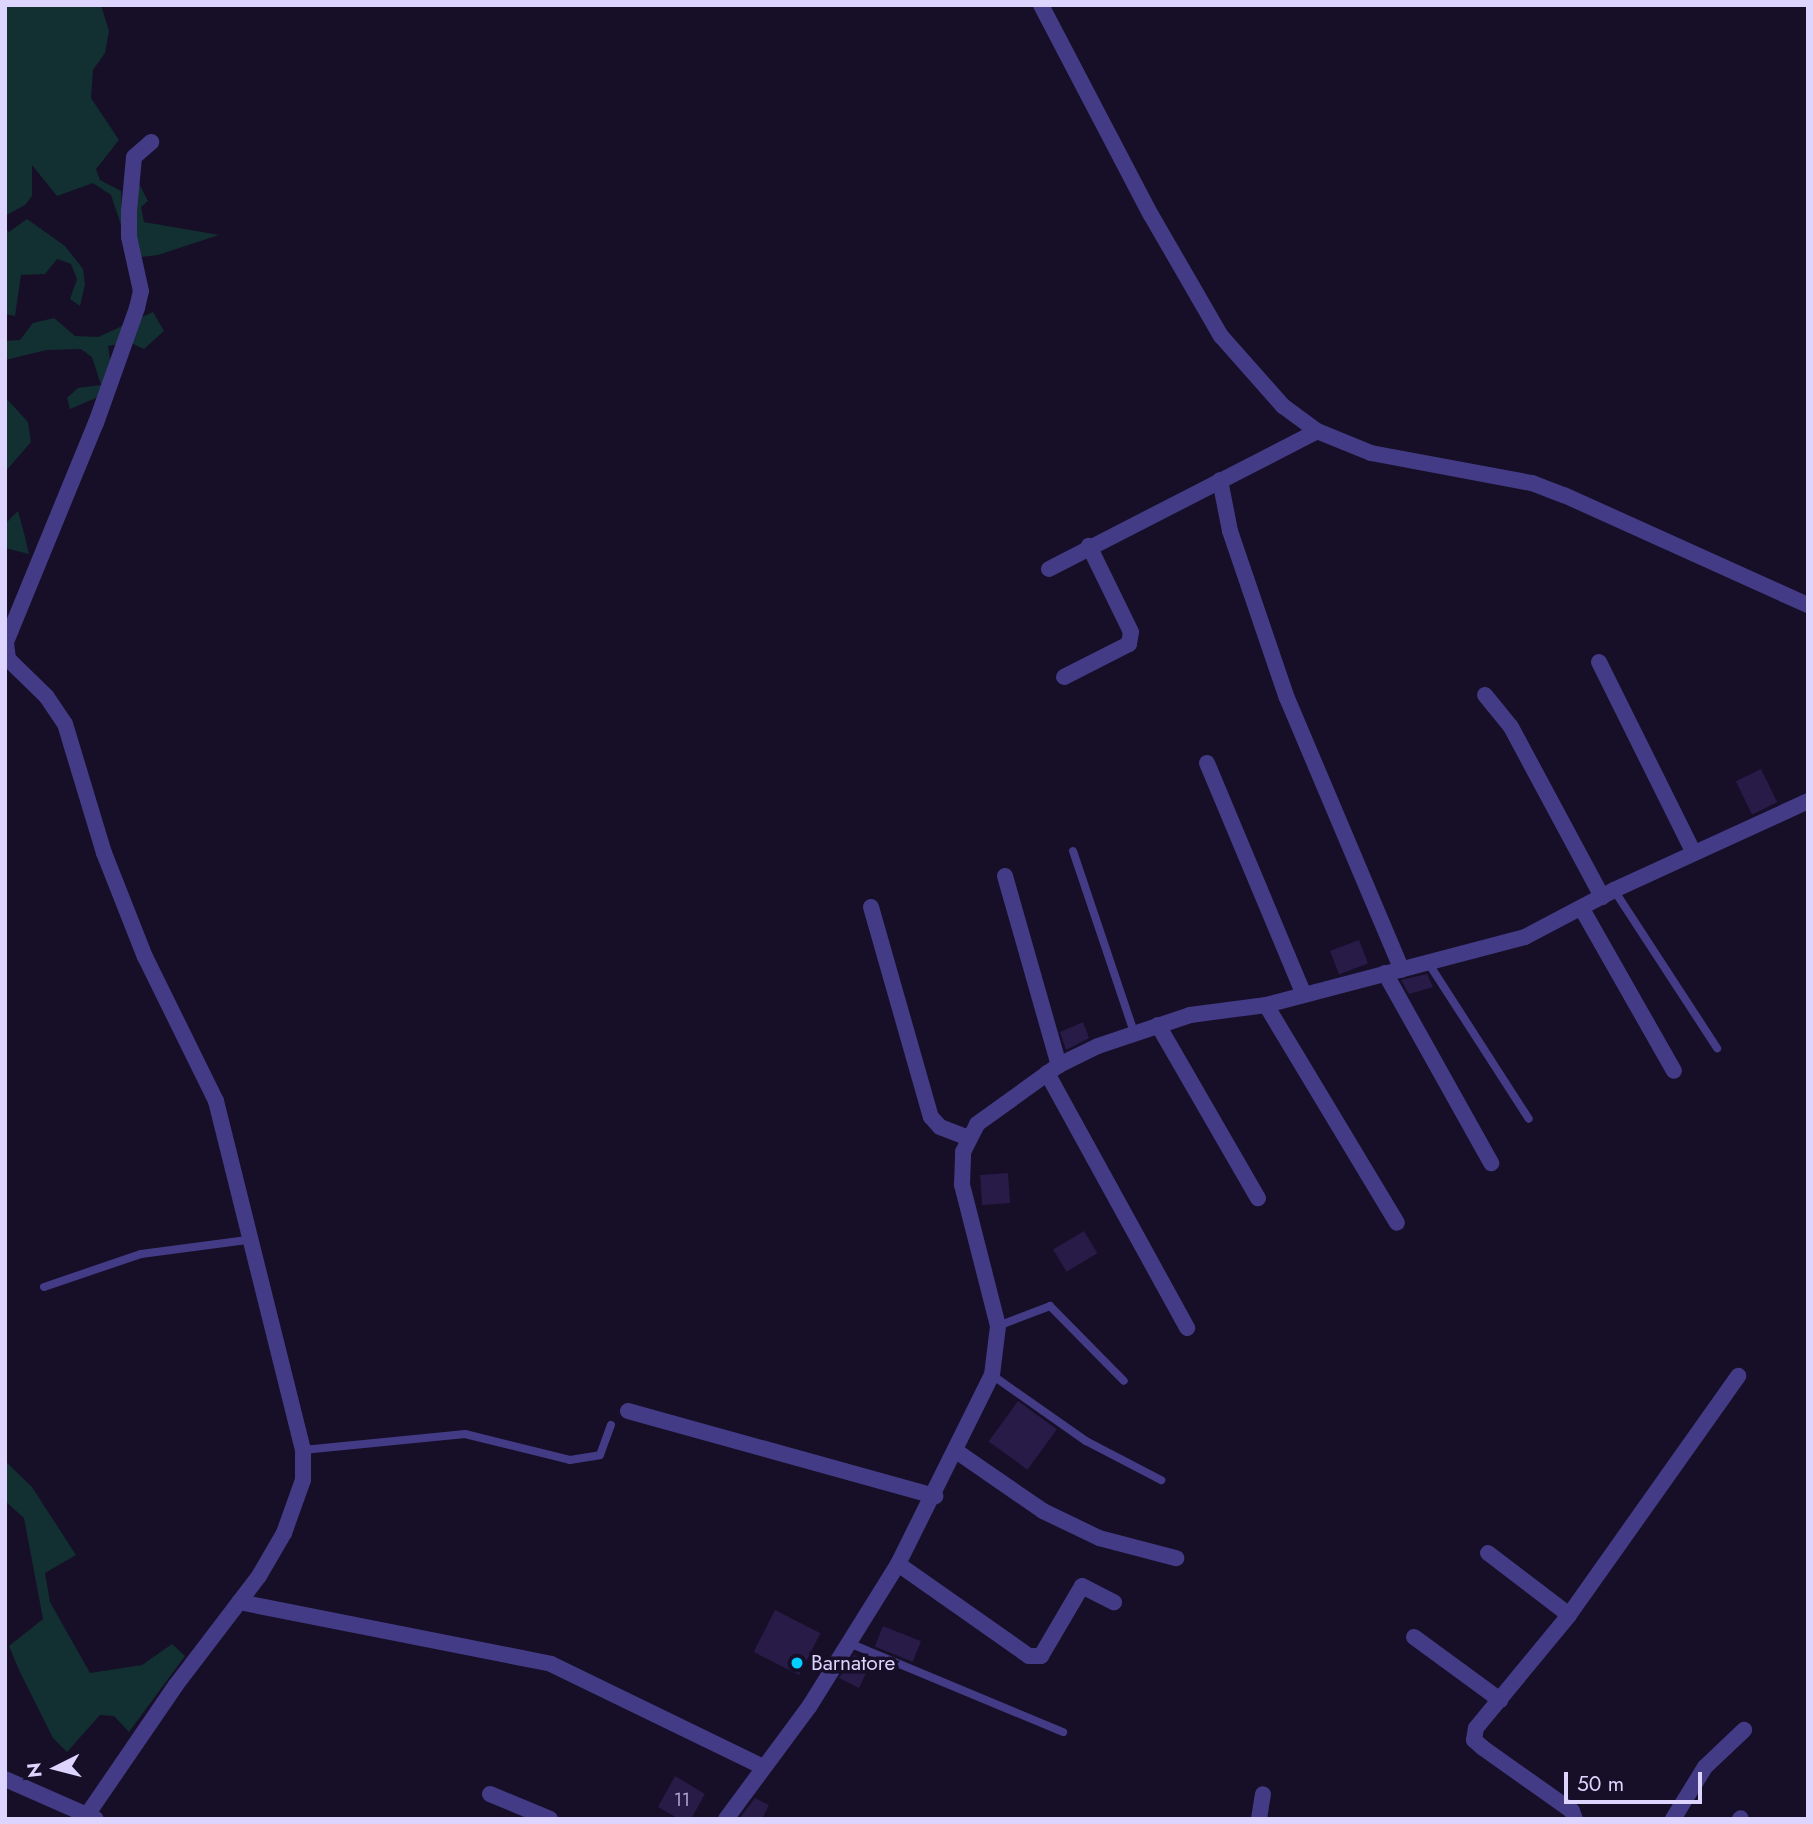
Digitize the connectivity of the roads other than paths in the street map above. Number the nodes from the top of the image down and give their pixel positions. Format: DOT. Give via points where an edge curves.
graph roads {
  1 [pos="1041,5"];
  2 [pos="151,142"];
  3 [pos="1317,431"];
  4 [pos="1220,480"];
  5 [pos="1089,547"];
  6 [pos="1049,569"];
  7 [pos="1808,605"];
  8 [pos="1599,662"];
  9 [pos="1064,677"];
  10 [pos="1485,695"];
  11 [pos="1207,763"];
  12 [pos="1808,801"];
  13 [pos="1073,851"];
  14 [pos="1694,853"];
  15 [pos="1005,876"];
  16 [pos="1608,894"];
  17 [pos="871,907"];
  18 [pos="1582,909"];
  19 [pos="1429,964"];
  20 [pos="1402,970"];
  21 [pos="1385,973"];
  22 [pos="1304,995"];
  23 [pos="1266,1005"];
  24 [pos="1158,1025"];
  25 [pos="1134,1032"];
  26 [pos="1717,1048"];
  27 [pos="1053,1069"];
  28 [pos="1674,1071"];
  29 [pos="1529,1119"];
  30 [pos="968,1138"];
  31 [pos="1491,1163"];
  32 [pos="1258,1198"];
  33 [pos="1397,1223"];
  34 [pos="247,1240"];
  35 [pos="44,1287"];
  36 [pos="998,1326"];
  37 [pos="1187,1328"];
  38 [pos="992,1375"];
  39 [pos="1738,1376"];
  40 [pos="1124,1381"];
  41 [pos="628,1411"];
  42 [pos="611,1425"];
  43 [pos="303,1450"];
  44 [pos="956,1451"];
  45 [pos="1161,1480"];
  46 [pos="935,1496"];
  47 [pos="1488,1553"];
  48 [pos="1176,1558"];
  49 [pos="898,1564"];
  50 [pos="239,1602"];
  51 [pos="1114,1602"];
  52 [pos="1569,1615"];
  53 [pos="1414,1637"];
  54 [pos="849,1643"];
  55 [pos="1500,1700"];
  56 [pos="1744,1730"];
  57 [pos="1063,1732"];
  58 [pos="763,1767"];
  59 [pos="5,1779"];
  60 [pos="491,1794"];
  61 [pos="1263,1794"];
  62 [pos="91,1817"];
  63 [pos="551,1819"];
  64 [pos="726,1819"];
  65 [pos="1259,1819"];
  66 [pos="1575,1819"];
  67 [pos="1673,1819"];
  1 -- 3 [label="street" via="1221,336 1283,406"];
  2 -- 34 [label="street" via="134,157 129,211 129,237 141,291 137,308 96,423 6,642 8,659 46,696 65,724 104,853 145,957 216,1101"];
  3 -- 4 [label="street"];
  3 -- 7 [label="street" via="1371,453 1532,483 1625,519"];
  4 -- 5 [label="street"];
  4 -- 20 [label="street" via="1230,531 1287,698"];
  5 -- 6 [label="street"];
  5 -- 9 [label="street" via="1131,632 1129,644"];
  8 -- 14 [label="street"];
  10 -- 16 [label="street" via="1511,727"];
  11 -- 22 [label="street"];
  12 -- 14 [label="street"];
  13 -- 25 [label="lane"];
  14 -- 16 [label="street"];
  15 -- 27 [label="street"];
  16 -- 18 [label="street"];
  16 -- 26 [label="lane"];
  17 -- 30 [label="street" via="932,1117 940,1127"];
  18 -- 19 [label="street" via="1525,937"];
  18 -- 28 [label="street"];
  19 -- 20 [label="street"];
  19 -- 29 [label="lane"];
  20 -- 21 [label="street"];
  21 -- 22 [label="street"];
  21 -- 31 [label="street"];
  22 -- 23 [label="street"];
  23 -- 24 [label="street" via="1190,1015"];
  23 -- 33 [label="street"];
  24 -- 25 [label="street"];
  24 -- 32 [label="street"];
  25 -- 27 [label="street"];
  27 -- 30 [label="street" via="978,1124"];
  27 -- 37 [label="street"];
  30 -- 36 [label="street" via="962,1185"];
  34 -- 35 [label="lane" via="141,1254"];
  34 -- 43 [label="street"];
  36 -- 38 [label="street"];
  36 -- 40 [label="lane" via="1050,1306"];
  38 -- 44 [label="street"];
  38 -- 45 [label="lane" via="1086,1440"];
  39 -- 52 [label="street"];
  41 -- 46 [label="street"];
  42 -- 43 [label="lane" via="600,1455 570,1460 465,1434"];
  43 -- 50 [label="street" via="303,1480 284,1533"];
  44 -- 46 [label="street"];
  44 -- 48 [label="street" via="1043,1511 1099,1538"];
  46 -- 49 [label="street"];
  47 -- 52 [label="street"];
  49 -- 51 [label="street" via="1029,1656 1041,1656 1082,1586"];
  49 -- 54 [label="street"];
  50 -- 58 [label="street" via="551,1664"];
  50 -- 62 [label="street"];
  52 -- 55 [label="street"];
  53 -- 55 [label="street"];
  54 -- 57 [label="lane"];
  54 -- 58 [label="street"];
  55 -- 66 [label="street" via="1476,1728 1474,1740 1572,1811"];
  56 -- 67 [label="street" via="1705,1767"];
  58 -- 64 [label="street"];
  59 -- 62 [label="street"];
  60 -- 63 [label="street"];
  61 -- 65 [label="street"];
}
